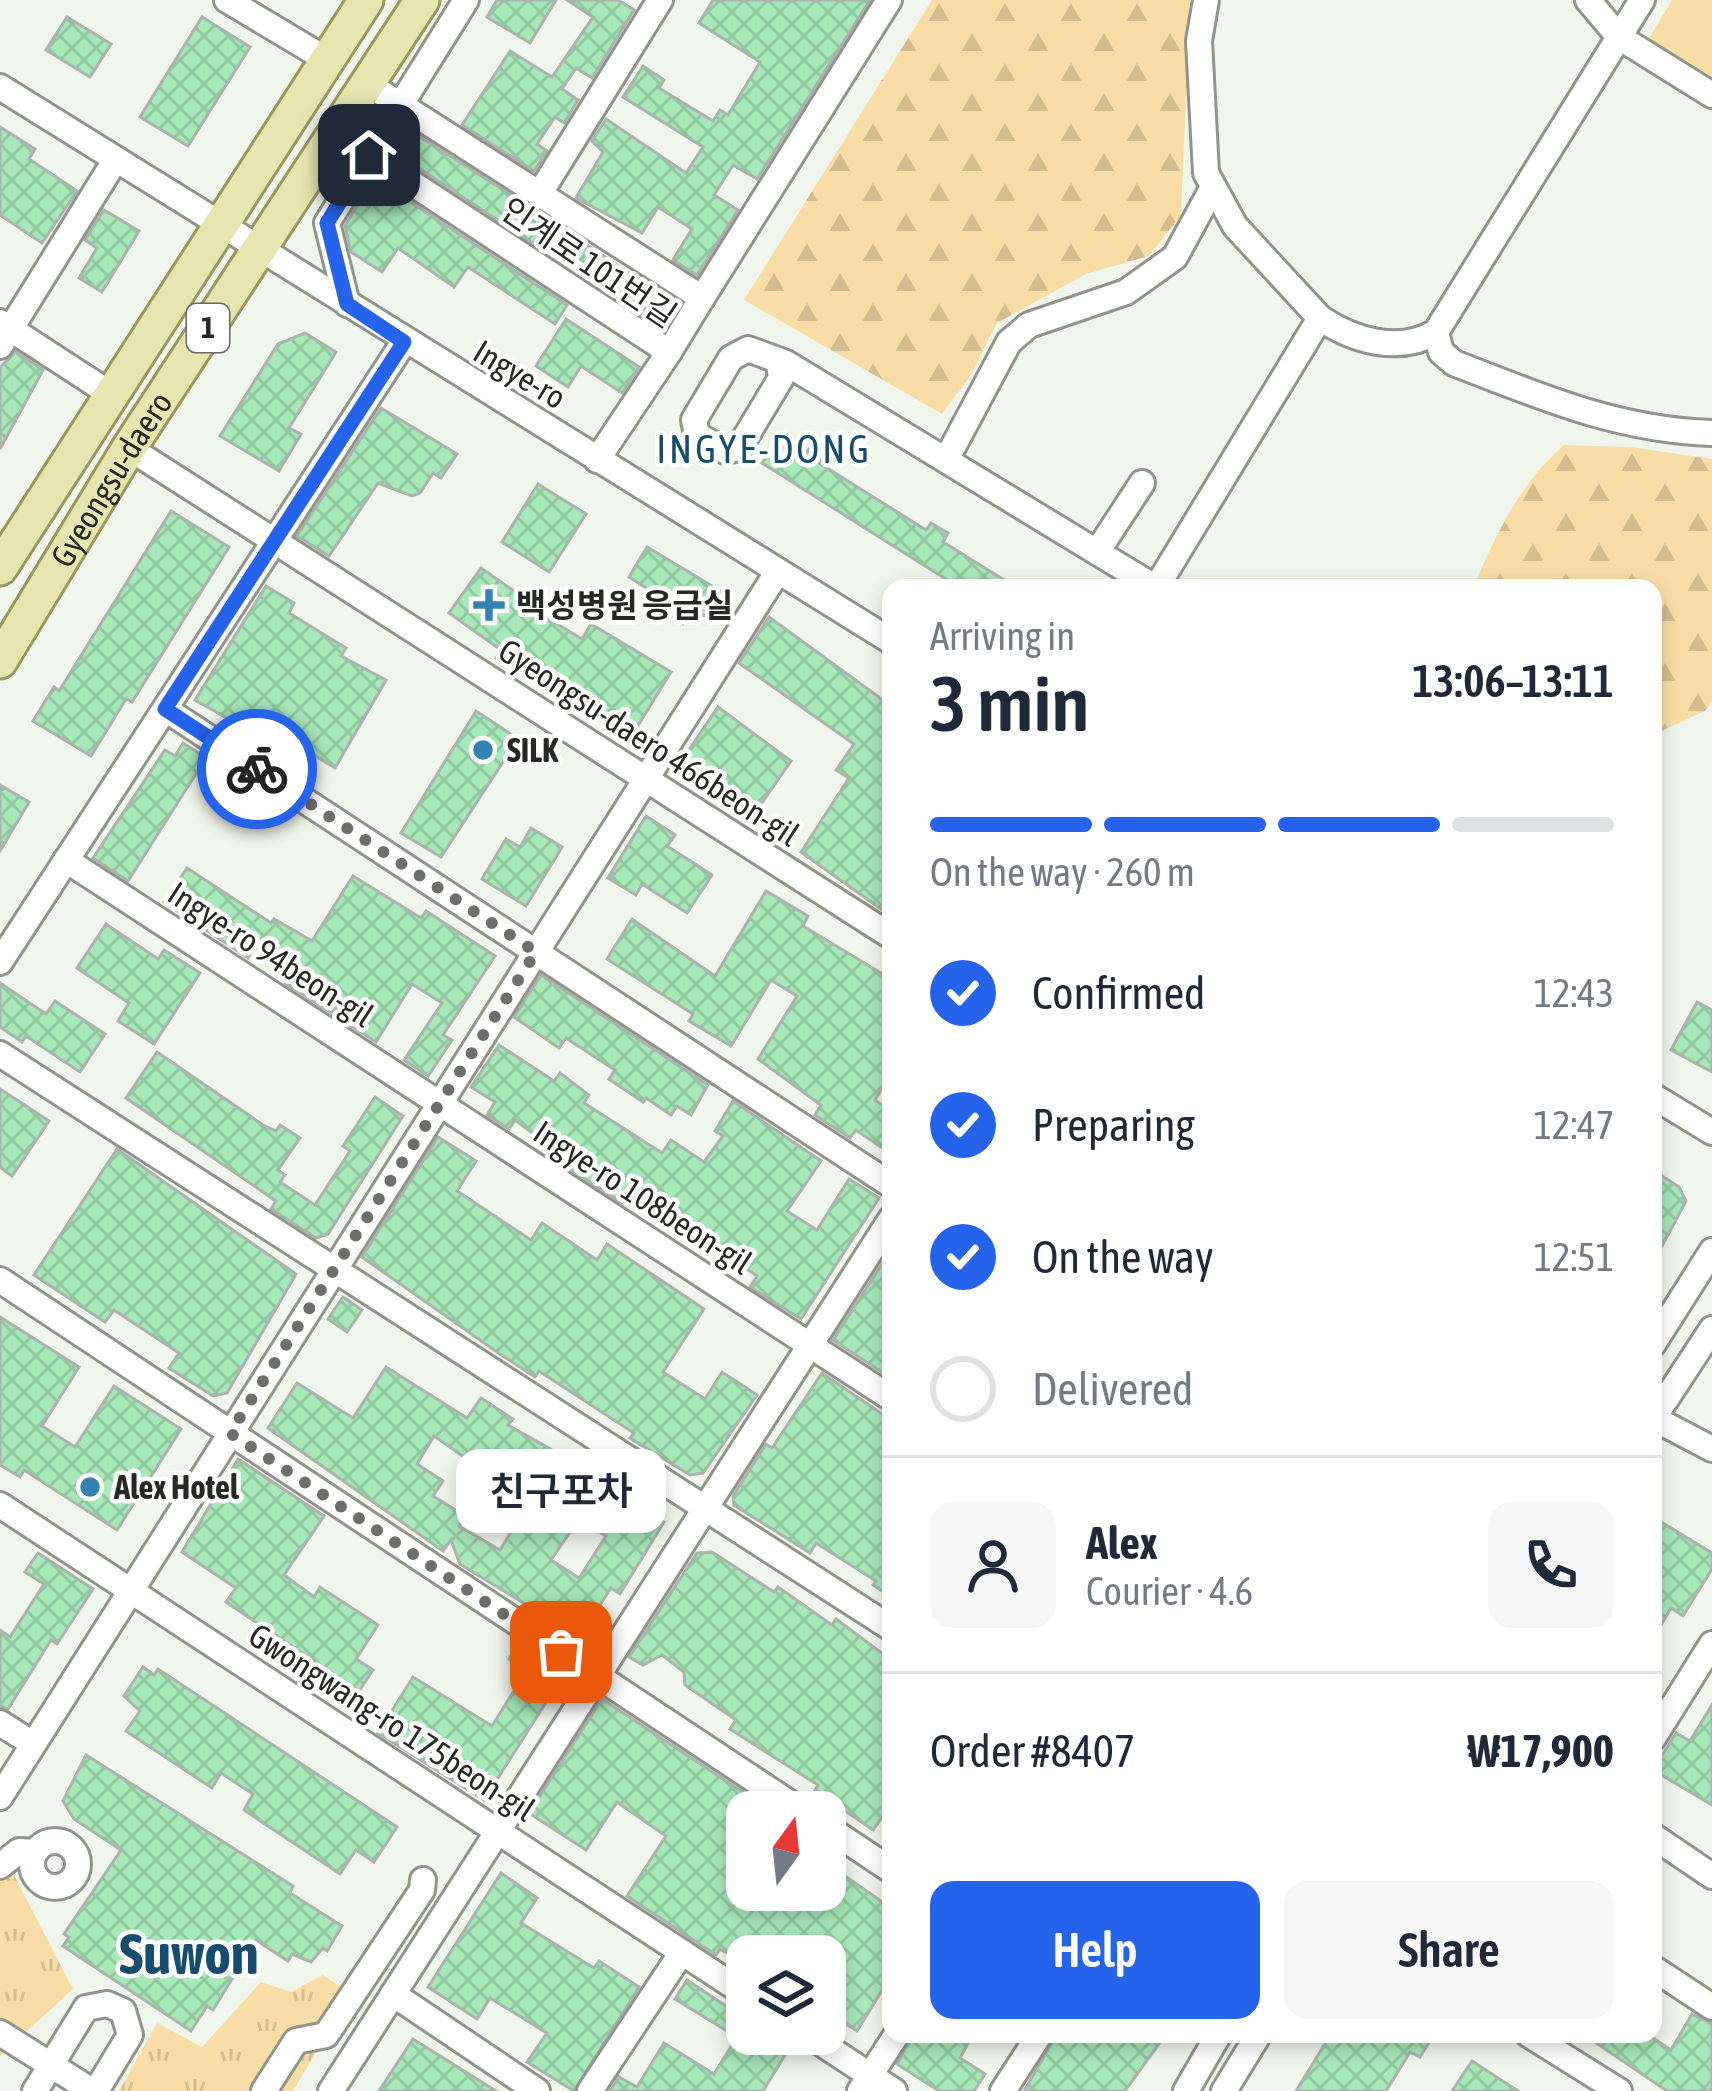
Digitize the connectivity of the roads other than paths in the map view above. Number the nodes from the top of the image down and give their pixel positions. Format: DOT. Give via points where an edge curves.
graph roads {
  1 [pos="227,0"];
  2 [pos="366,0"];
  3 [pos="422,0"];
  4 [pos="466,0"];
  5 [pos="660,0"];
  6 [pos="889,0"];
  7 [pos="1206,0"];
  8 [pos="1588,0"];
  9 [pos="1642,0"];
  10 [pos="1619,37"];
  11 [pos="328,61"];
  12 [pos="368,83"];
  13 [pos="0,87"];
  14 [pos="1712,95"];
  15 [pos="400,103"];
  16 [pos="369,155"];
  17 [pos="116,159"];
  18 [pos="1212,189"];
  19 [pos="540,193"];
  20 [pos="219,222"];
  21 [pos="262,246"];
  22 [pos="703,298"];
  23 [pos="347,304"];
  24 [pos="1320,318"];
  25 [pos="4,332"];
  26 [pos="1436,332"];
  27 [pos="404,342"];
  28 [pos="669,352"];
  29 [pos="779,364"];
  30 [pos="109,393"];
  31 [pos="1712,433"];
  32 [pos="129,448"];
  33 [pos="597,460"];
  34 [pos="946,460"];
  35 [pos="1142,482"];
  36 [pos="274,541"];
  37 [pos="1097,552"];
  38 [pos="0,568"];
  39 [pos="778,571"];
  40 [pos="1141,579"];
  41 [pos="1161,579"];
  42 [pos="882,635"];
  43 [pos="0,661"];
  44 [pos="165,709"];
  45 [pos="646,779"];
  46 [pos="67,860"];
  47 [pos="882,930"];
  48 [pos="536,952"];
  49 [pos="0,962"];
  50 [pos="0,1054"];
  51 [pos="1662,1101"];
  52 [pos="440,1104"];
  53 [pos="1712,1132"];
  54 [pos="882,1179"];
  55 [pos="882,1233"];
  56 [pos="1712,1251"];
  57 [pos="334,1269"];
  58 [pos="0,1280"];
  59 [pos="1712,1329"];
  60 [pos="1662,1330"];
  61 [pos="810,1346"];
  62 [pos="882,1392"];
  63 [pos="1662,1405"];
  64 [pos="1662,1424"];
  65 [pos="230,1433"];
  66 [pos="1712,1449"];
  67 [pos="0,1505"];
  68 [pos="706,1508"];
  69 [pos="131,1590"];
  70 [pos="882,1622"];
  71 [pos="1712,1644"];
  72 [pos="598,1676"];
  73 [pos="0,1724"];
  74 [pos="1662,1724"];
  75 [pos="33,1744"];
  76 [pos="771,1791"];
  77 [pos="0,1796"];
  78 [pos="498,1832"];
  79 [pos="846,1840"];
  80 [pos="1662,1842"];
  81 [pos="35,1852"];
  82 [pos="882,1864"];
  83 [pos="0,1866"];
  84 [pos="1712,1876"];
  85 [pos="423,1880"];
  86 [pos="682,1952"];
  87 [pos="1662,1974"];
  88 [pos="726,1981"];
  89 [pos="393,1994"];
  90 [pos="1712,2007"];
  91 [pos="0,2033"];
  92 [pos="890,2043"];
  93 [pos="1034,2043"];
  94 [pos="1214,2043"];
  95 [pos="1253,2043"];
  96 [pos="1542,2043"];
  97 [pos="832,2055"];
  98 [pos="51,2065"];
  99 [pos="865,2083"];
  100 [pos="90,2090"];
  101 [pos="35,2091"];
  102 [pos="264,2091"];
  103 [pos="332,2091"];
  104 [pos="537,2091"];
  105 [pos="590,2091"];
  106 [pos="894,2091"];
  107 [pos="1003,2091"];
  108 [pos="1186,2091"];
  109 [pos="1224,2091"];
  110 [pos="1619,2091"];
  1 -- 11 [label="street"];
  2 -- 11 [label="main road, Gyeongsu-daero / 1"];
  3 -- 12 [label="main road, Gyeongsu-daero / 1"];
  4 -- 15 [label="street"];
  5 -- 19 [label="street"];
  6 -- 22 [label="street, 인계로 101번길"];
  7 -- 18 [label="street" via="1198,41"];
  8 -- 10 [label="street"];
  9 -- 10 [label="street"];
  10 -- 14 [label="street"];
  10 -- 26 [label="street"];
  11 -- 20 [label="main road, Gyeongsu-daero / 1"];
  12 -- 15 [label="street"];
  12 -- 21 [label="main road, Gyeongsu-daero / 1"];
  13 -- 17 [label="street, Ingye-ro"];
  15 -- 16 [label="street"];
  15 -- 19 [label="street"];
  16 -- 23 [label="street" via="327,223"];
  16 -- 28 [label="street, 인계로 101번길"];
  17 -- 20 [label="street, Ingye-ro"];
  17 -- 25 [label="street"];
  18 -- 24 [label="street" via="1235,226"];
  18 -- 34 [label="street" via="1175,257 1126,292 1029,325 1009,342"];
  19 -- 22 [label="street"];
  20 -- 21 [label="street, Ingye-ro"];
  20 -- 30 [label="main road, Gyeongsu-daero / 1"];
  21 -- 23 [label="street, Ingye-ro"];
  21 -- 32 [label="main road, Gyeongsu-daero / 1"];
  22 -- 28 [label="street, 인계로 101번길"];
  23 -- 27 [label="street, Ingye-ro"];
  24 -- 26 [label="street" via="1379,343"];
  24 -- 41 [label="street"];
  25 -- 30 [label="street"];
  26 -- 31 [label="street" via="1454,363 1599,419"];
  27 -- 33 [label="street, Ingye-ro"];
  27 -- 36 [label="street"];
  28 -- 33 [label="street, 인계로 101번길"];
  29 -- 34 [label="street"];
  30 -- 38 [label="main road, Gyeongsu-daero / 1"];
  32 -- 36 [label="street, Gyeongsu-daero 466beon-gil"];
  32 -- 43 [label="main road, Gyeongsu-daero / 1"];
  33 -- 39 [label="street, Ingye-ro"];
  34 -- 37 [label="street"];
  35 -- 37 [label="street"];
  36 -- 44 [label="street"];
  36 -- 45 [label="street, Gyeongsu-daero 466beon-gil"];
  37 -- 40 [label="street"];
  39 -- 42 [label="street, Ingye-ro"];
  39 -- 45 [label="street"];
  44 -- 46 [label="street"];
  44 -- 48 [label="street"];
  45 -- 47 [label="street, Gyeongsu-daero 466beon-gil"];
  45 -- 48 [label="street"];
  46 -- 49 [label="street"];
  46 -- 52 [label="street, Ingye-ro 94beon-gil"];
  48 -- 52 [label="street"];
  48 -- 54 [label="street"];
  50 -- 57 [label="street"];
  51 -- 53 [label="street"];
  52 -- 57 [label="street"];
  52 -- 61 [label="street, Ingye-ro 108beon-gil"];
  55 -- 61 [label="street"];
  56 -- 60 [label="street"];
  57 -- 65 [label="street"];
  57 -- 68 [label="street"];
  58 -- 65 [label="street"];
  59 -- 63 [label="street"];
  61 -- 62 [label="street, Ingye-ro 108beon-gil"];
  61 -- 68 [label="street"];
  64 -- 66 [label="street"];
  65 -- 69 [label="street"];
  65 -- 72 [label="street"];
  67 -- 69 [label="street, Gwongwang-ro 175beon-gil"];
  68 -- 70 [label="street"];
  68 -- 72 [label="street"];
  69 -- 75 [label="street"];
  69 -- 78 [label="street, Gwongwang-ro 175beon-gil"];
  71 -- 74 [label="street"];
  72 -- 76 [label="street"];
  72 -- 78 [label="street"];
  73 -- 75 [label="street"];
  75 -- 77 [label="street"];
  78 -- 86 [label="street, Gwongwang-ro 175beon-gil"];
  78 -- 89 [label="street"];
  79 -- 82 [label="street"];
  80 -- 84 [label="street"];
  81 -- 83 [label="street" via="19,1851"];
  85 -- 102 [label="street" via="326,2035 296,2041"];
  86 -- 88 [label="street, Gwongwang-ro 175beon-gil"];
  86 -- 105 [label="street"];
  87 -- 90 [label="street"];
  89 -- 103 [label="street"];
  89 -- 104 [label="street"];
  91 -- 98 [label="street"];
  92 -- 99 [label="street"];
  93 -- 107 [label="street"];
  94 -- 108 [label="street"];
  95 -- 109 [label="street"];
  96 -- 110 [label="street"];
  97 -- 99 [label="street"];
  98 -- 100 [label="street"];
  98 -- 100 [label="street" via="86,2008 118,2007 130,2035"];
  98 -- 101 [label="street"];
  99 -- 106 [label="street"];
}
